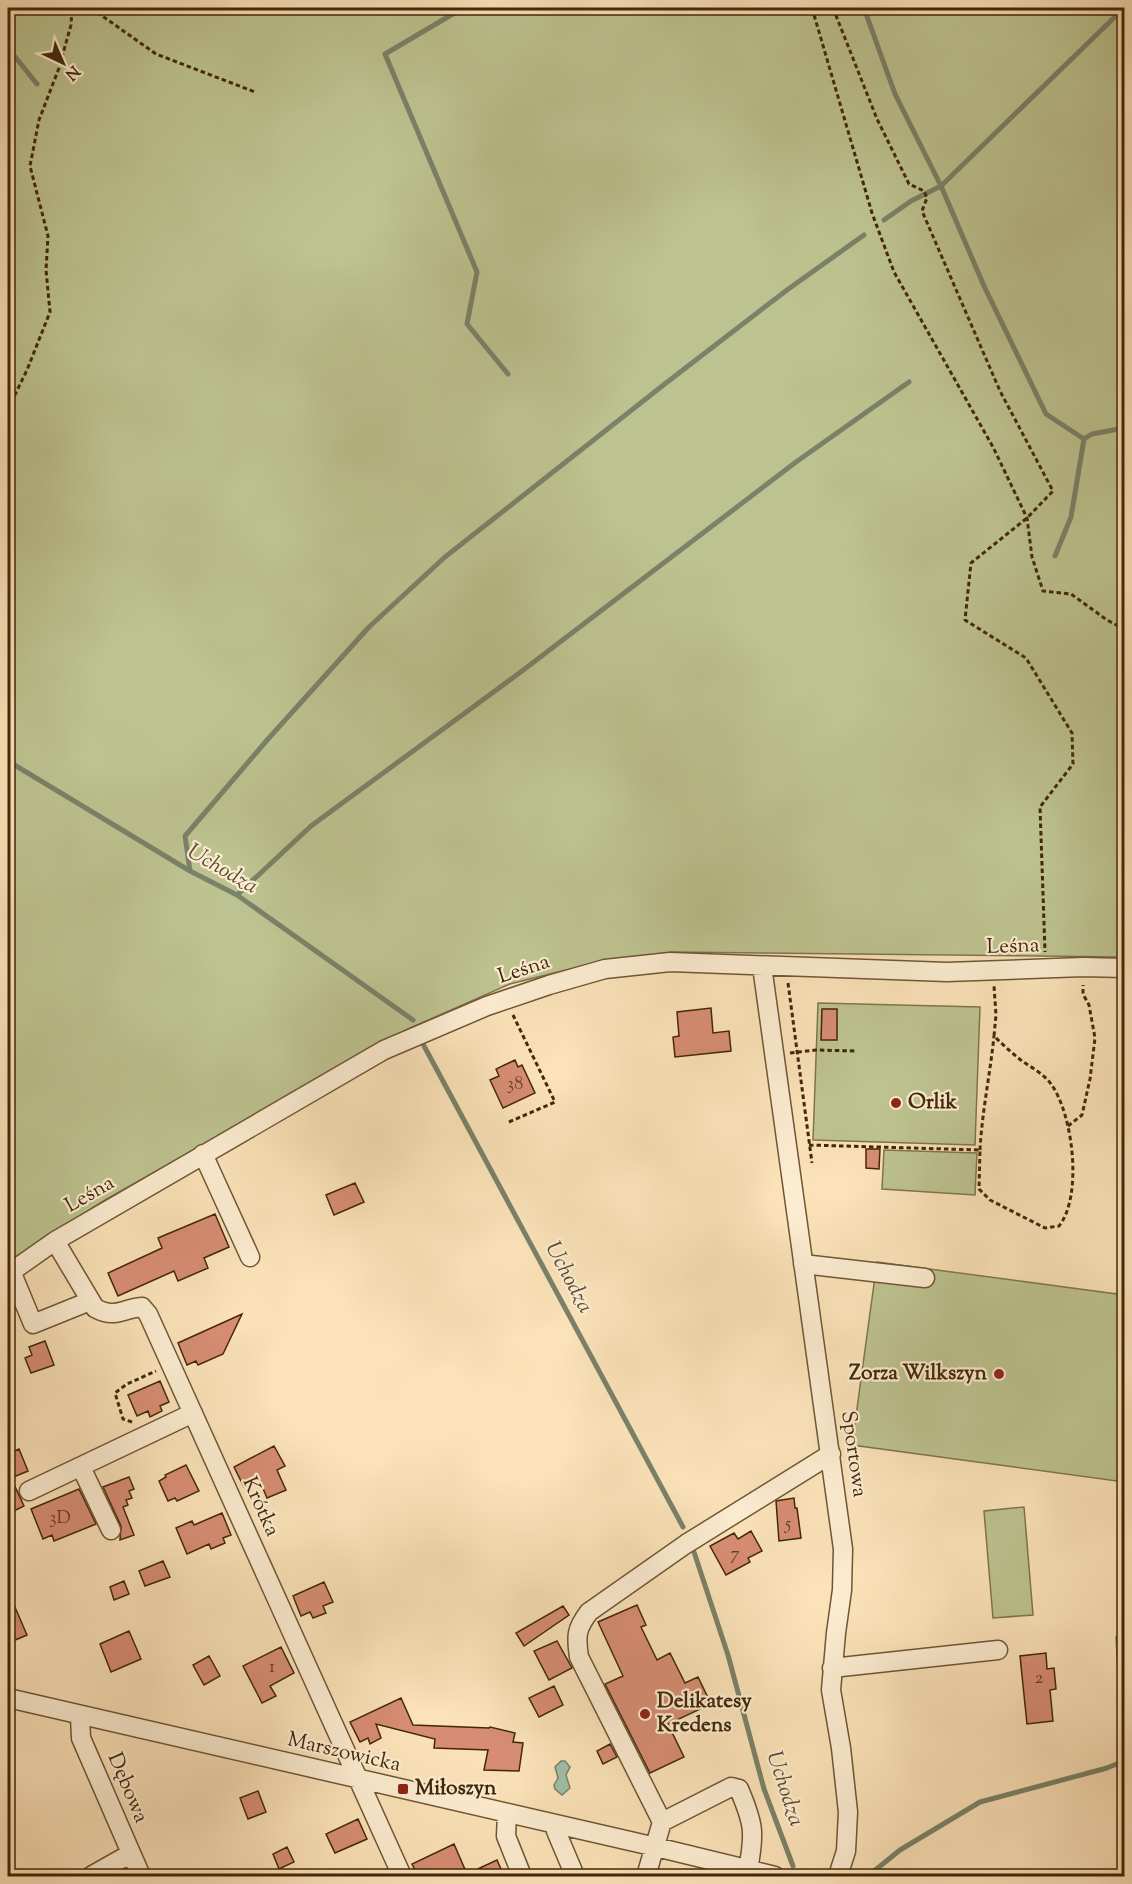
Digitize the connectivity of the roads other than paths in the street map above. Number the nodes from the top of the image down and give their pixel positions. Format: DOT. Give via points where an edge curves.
graph roads {
  1 [pos="762,966"];
  2 [pos="1125,968"];
  3 [pos="203,1155"];
  4 [pos="55,1241"];
  5 [pos="250,1257"];
  6 [pos="803,1264"];
  7 [pos="9,1272"];
  8 [pos="925,1278"];
  9 [pos="90,1301"];
  10 [pos="193,1413"];
  11 [pos="831,1454"];
  12 [pos="81,1467"];
  13 [pos="29,1491"];
  14 [pos="111,1530"];
  15 [pos="998,1650"];
  16 [pos="832,1668"];
  17 [pos="8,1698"];
  18 [pos="80,1716"];
  19 [pos="360,1780"];
  20 [pos="507,1814"];
  21 [pos="662,1822"];
  22 [pos="557,1826"];
  23 [pos="656,1847"];
  24 [pos="130,1854"];
  25 [pos="748,1870"];
  26 [pos="91,1876"];
  27 [pos="141,1876"];
  28 [pos="402,1876"];
  29 [pos="522,1876"];
  30 [pos="575,1876"];
  31 [pos="646,1876"];
  32 [pos="775,1876"];
  33 [pos="838,1876"];
  1 -- 2 [label="street, Leśna" via="947,972"];
  1 -- 3 [label="street, Leśna" via="670,962 605,969 549,985 384,1050"];
  1 -- 6 [label="street, Sportowa"];
  3 -- 4 [label="street, Leśna"];
  3 -- 5 [label="street"];
  4 -- 7 [label="street, Leśna"];
  4 -- 9 [label="street"];
  6 -- 8 [label="street"];
  6 -- 11 [label="street, Sportowa"];
  7 -- 9 [label="street" via="33,1324"];
  9 -- 10 [label="street, Krótka" via="105,1314 141,1307 148,1314"];
  10 -- 12 [label="street"];
  10 -- 19 [label="street, Krótka"];
  11 -- 16 [label="street, Sportowa" via="843,1549"];
  11 -- 21 [label="street" via="686,1544 589,1612 581,1623 576,1637 579,1658"];
  12 -- 13 [label="street"];
  12 -- 14 [label="street"];
  15 -- 16 [label="street"];
  16 -- 33 [label="street, Sportowa" via="831,1690 848,1812 846,1851"];
  17 -- 18 [label="street, Marszowicka"];
  18 -- 19 [label="street, Marszowicka"];
  18 -- 24 [label="street, Dębowa" via="81,1738"];
  19 -- 20 [label="street, Marszowicka"];
  19 -- 28 [label="street"];
  20 -- 22 [label="street, Marszowicka"];
  20 -- 29 [label="street" via="506,1836"];
  21 -- 23 [label="street"];
  21 -- 25 [label="street" via="731,1787 739,1789 751,1816 753,1841"];
  22 -- 23 [label="street, Marszowicka"];
  22 -- 30 [label="street"];
  23 -- 25 [label="street, Marszowicka"];
  23 -- 31 [label="street"];
  24 -- 26 [label="street"];
  24 -- 27 [label="street, Dębowa"];
  25 -- 32 [label="street, Marszowicka"];
}
